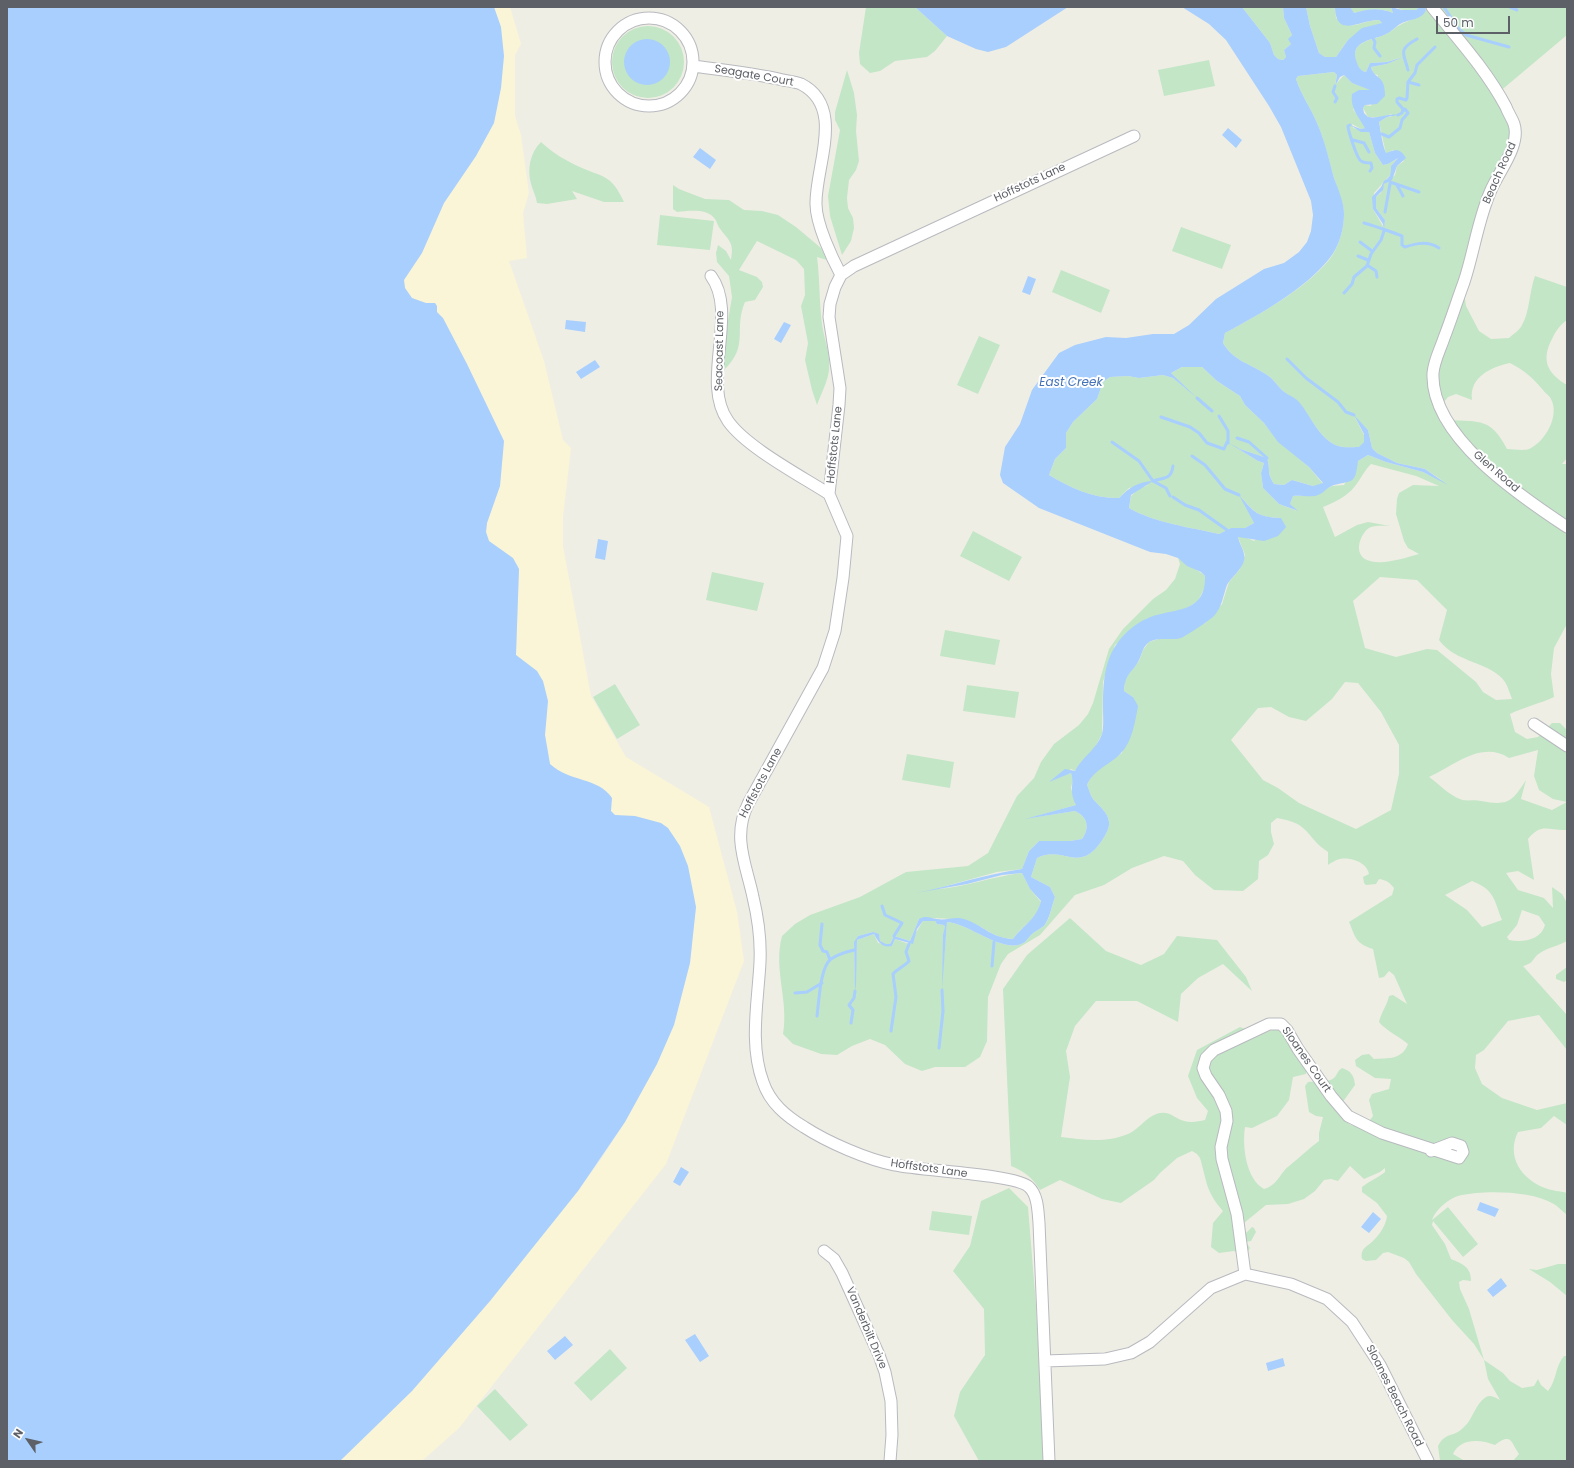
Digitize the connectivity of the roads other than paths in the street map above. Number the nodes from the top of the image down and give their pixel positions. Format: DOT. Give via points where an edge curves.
graph roads {
  1 [pos="1432,7"];
  2 [pos="693,66"];
  3 [pos="1134,136"];
  4 [pos="841,275"];
  5 [pos="711,276"];
  6 [pos="1445,335"];
  7 [pos="829,494"];
  8 [pos="1567,527"];
  9 [pos="1534,724"];
  10 [pos="1567,746"];
  11 [pos="1432,1150"];
  12 [pos="824,1251"];
  13 [pos="1245,1274"];
  14 [pos="1045,1362"];
  15 [pos="890,1461"];
  16 [pos="1049,1461"];
  17 [pos="1428,1461"];
  1 -- 6 [label="street, Beach Road" via="1490,80 1514,124 1516,136 1486,200 1467,273"];
  2 -- 2 [label="street" via="687,38 677,27 664,20 634,20 622,27 612,38 606,52 608,80 616,92 628,102 642,106 670,102 682,93 690,80"];
  2 -- 4 [label="street, Seagate Court" via="801,84 815,95 824,110 825,145 816,205 821,228"];
  3 -- 4 [label="street, Hoffstots Lane" via="854,266"];
  4 -- 7 [label="street, Hoffstots Lane" via="830,304 840,405"];
  5 -- 7 [label="street, Seacoast Lane" via="721,300 718,382 720,403 726,417 754,446"];
  6 -- 8 [label="street, Glen Road" via="1433,374 1437,401 1448,425 1477,458 1536,507"];
  7 -- 14 [label="street, Hoffstots Lane" via="847,536 835,631 823,668 748,804 740,826 740,844 760,942 755,1044 759,1069 768,1094 784,1114 805,1128 852,1151 894,1165 1000,1178 1029,1187 1036,1203 1039,1223"];
  9 -- 10 [label="street"];
  11 -- 13 [label="street, Sloanes Court" via="1382,1133 1348,1116 1281,1024 1269,1024 1214,1050 1206,1058 1203,1068 1226,1111 1222,1159 1237,1214"];
  12 -- 15 [label="street, Vanderbilt Drive" via="834,1259 842,1273 885,1372 891,1401"];
  13 -- 14 [label="street" via="1211,1288 1150,1342 1131,1353 1105,1359"];
  13 -- 17 [label="street, Sloanes Beach Road" via="1309,1290 1341,1310 1366,1341 1380,1365"];
  14 -- 16 [label="street, Hoffstots Lane"];
}
